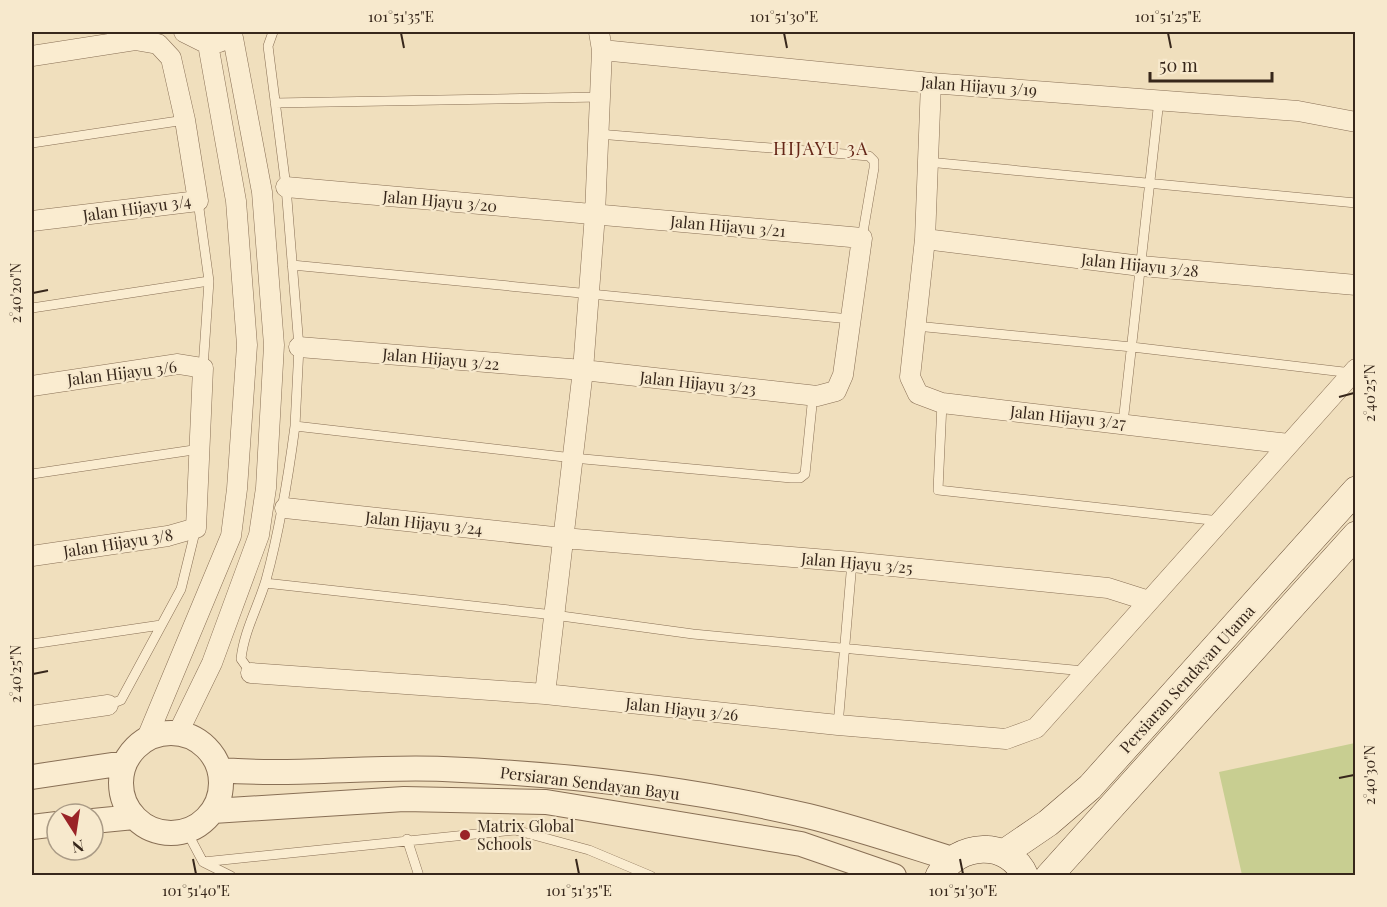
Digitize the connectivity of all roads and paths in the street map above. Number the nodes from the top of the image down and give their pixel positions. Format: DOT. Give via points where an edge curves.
graph roads {
  1 [pos="184,32"];
  2 [pos="273,32"];
  3 [pos="238,35"];
  4 [pos="600,41"];
  5 [pos="208,44"];
  6 [pos="32,56"];
  7 [pos="931,83"];
  8 [pos="600,97"];
  9 [pos="1159,100"];
  10 [pos="275,103"];
  11 [pos="185,120"];
  12 [pos="1356,122"];
  13 [pos="598,134"];
  14 [pos="32,143"];
  15 [pos="928,162"];
  16 [pos="1150,181"];
  17 [pos="286,186"];
  18 [pos="198,201"];
  19 [pos="1356,203"];
  20 [pos="595,214"];
  21 [pos="32,221"];
  22 [pos="862,238"];
  23 [pos="925,239"];
  24 [pos="292,265"];
  25 [pos="1141,266"];
  26 [pos="209,281"];
  27 [pos="1356,285"];
  28 [pos="588,295"];
  29 [pos="32,308"];
  30 [pos="850,319"];
  31 [pos="915,326"];
  32 [pos="299,347"];
  33 [pos="1132,347"];
  34 [pos="203,368"];
  35 [pos="583,370"];
  36 [pos="1354,371"];
  37 [pos="32,386"];
  38 [pos="813,396"];
  39 [pos="942,403"];
  40 [pos="1123,423"];
  41 [pos="295,426"];
  42 [pos="1289,444"];
  43 [pos="200,449"];
  44 [pos="573,458"];
  45 [pos="32,474"];
  46 [pos="1356,490"];
  47 [pos="285,508"];
  48 [pos="1220,521"];
  49 [pos="196,528"];
  50 [pos="1356,535"];
  51 [pos="563,537"];
  52 [pos="32,556"];
  53 [pos="852,562"];
  54 [pos="265,583"];
  55 [pos="1149,601"];
  56 [pos="554,615"];
  57 [pos="161,625"];
  58 [pos="32,644"];
  59 [pos="843,647"];
  60 [pos="1087,672"];
  61 [pos="251,673"];
  62 [pos="544,694"];
  63 [pos="108,705"];
  64 [pos="32,716"];
  65 [pos="837,725"];
  66 [pos="178,733"];
  67 [pos="146,740"];
  68 [pos="125,763"];
  69 [pos="220,770"];
  70 [pos="32,777"];
  71 [pos="213,811"];
  72 [pos="134,817"];
  73 [pos="105,820"];
  74 [pos="186,830"];
  75 [pos="407,839"];
  76 [pos="1004,853"];
  77 [pos="203,862"];
  78 [pos="946,867"];
  79 [pos="231,876"];
  80 [pos="419,876"];
  81 [pos="651,876"];
  82 [pos="894,876"];
  83 [pos="1026,876"];
  84 [pos="1049,876"];
  1 -- 5 [label="street"];
  2 -- 10 [label="lane" via="268,46"];
  3 -- 5 [label="street"];
  3 -- 66 [label="street" via="262,192 274,345 266,488 259,535 212,663"];
  4 -- 7 [label="street, Jalan Hijayu 3/19"];
  4 -- 8 [label="street"];
  5 -- 67 [label="street" via="236,201 247,345 237,489 231,536"];
  6 -- 11 [label="street, Jalan Hijayu 3/4" via="135,40 158,44 171,58"];
  7 -- 9 [label="street, Jalan Hijayu 3/19"];
  7 -- 15 [label="street, Jalan Hijayu 3/27"];
  8 -- 10 [label="lane"];
  8 -- 13 [label="street"];
  9 -- 12 [label="street, Jalan Hijayu 3/19" via="1298,111"];
  9 -- 16 [label="lane"];
  10 -- 17 [label="lane"];
  11 -- 14 [label="lane"];
  11 -- 18 [label="street, Jalan Hijayu 3/4"];
  13 -- 20 [label="street"];
  13 -- 22 [label="lane" via="869,156 874,168"];
  15 -- 16 [label="lane"];
  15 -- 23 [label="street, Jalan Hijayu 3/27"];
  16 -- 19 [label="lane"];
  16 -- 25 [label="lane"];
  17 -- 20 [label="street, Jalan Hjayu 3/20"];
  17 -- 24 [label="lane"];
  18 -- 21 [label="street, Jalan Hijayu 3/4"];
  18 -- 26 [label="lane"];
  20 -- 22 [label="street, Jalan Hijayu 3/21"];
  20 -- 28 [label="street"];
  22 -- 30 [label="street"];
  23 -- 25 [label="street, Jalan Hijayu 3/28"];
  23 -- 31 [label="street, Jalan Hijayu 3/27"];
  24 -- 28 [label="lane"];
  24 -- 32 [label="lane"];
  25 -- 27 [label="street, Jalan Hijayu 3/28"];
  25 -- 33 [label="lane"];
  26 -- 29 [label="lane"];
  26 -- 34 [label="lane"];
  28 -- 30 [label="lane"];
  28 -- 35 [label="street"];
  30 -- 38 [label="street" via="843,375 836,392"];
  31 -- 33 [label="lane"];
  31 -- 39 [label="street, Jalan Hijayu 3/27" via="910,377 918,394"];
  32 -- 35 [label="street, Jalan Hijayu 3/22"];
  32 -- 41 [label="lane"];
  33 -- 36 [label="lane"];
  33 -- 40 [label="lane"];
  34 -- 37 [label="street, Jalan Hijayu 3/6" via="178,364"];
  34 -- 43 [label="street"];
  35 -- 38 [label="street, Jalan Hijayu 3/23"];
  35 -- 44 [label="street"];
  36 -- 42 [label="street, Jalan Hjayu 3/26"];
  38 -- 44 [label="lane" via="805,474 800,478"];
  39 -- 40 [label="street, Jalan Hijayu 3/27"];
  39 -- 48 [label="lane" via="938,490"];
  40 -- 42 [label="street, Jalan Hijayu 3/27"];
  41 -- 44 [label="lane"];
  41 -- 47 [label="lane"];
  42 -- 48 [label="street, Jalan Hjayu 3/26"];
  43 -- 45 [label="lane"];
  43 -- 49 [label="street, Jalan Hijayu 3/8"];
  44 -- 51 [label="street"];
  46 -- 76 [label="main road, Persiaran Sendayan Utama" via="1090,787"];
  47 -- 51 [label="street, Jalan Hijayu 3/24"];
  47 -- 54 [label="lane"];
  48 -- 55 [label="street, Jalan Hjayu 3/26"];
  49 -- 52 [label="street, Jalan Hijayu 3/8" via="168,536"];
  49 -- 57 [label="lane" via="181,589"];
  50 -- 84 [label="main road, Persiaran Sendayan Utama"];
  51 -- 53 [label="street, Jalan Hjayu 3/25"];
  51 -- 56 [label="street"];
  53 -- 55 [label="street, Jalan Hjayu 3/25" via="1108,588"];
  53 -- 59 [label="lane"];
  54 -- 56 [label="lane"];
  54 -- 61 [label="lane" via="243,640 241,659"];
  55 -- 60 [label="street, Jalan Hjayu 3/26"];
  56 -- 59 [label="lane" via="693,634"];
  56 -- 62 [label="street"];
  57 -- 58 [label="lane"];
  57 -- 63 [label="lane" via="121,700"];
  59 -- 60 [label="lane"];
  59 -- 65 [label="lane"];
  60 -- 65 [label="street, Jalan Hjayu 3/26" via="1036,728 1006,739"];
  61 -- 62 [label="street, Jalan Hjayu 3/26"];
  62 -- 65 [label="street, Jalan Hjayu 3/26"];
  63 -- 64 [label="street"];
  66 -- 67 [label="street"];
  66 -- 69 [label="street" via="205,745"];
  67 -- 68 [label="street"];
  68 -- 70 [label="street"];
  68 -- 72 [label="street" via="122,791"];
  69 -- 71 [label="street" via="220,791"];
  69 -- 78 [label="street, Persiaran Sendayan Bayu" via="272,774 439,769 583,779 758,805 855,828"];
  71 -- 74 [label="street"];
  71 -- 82 [label="street, Persiaran Sendayan Bayu" via="404,799 546,802 801,844"];
  72 -- 73 [label="street"];
  72 -- 74 [label="street" via="158,831"];
  74 -- 77 [label="lane"];
  75 -- 77 [label="lane"];
  75 -- 80 [label="lane"];
  75 -- 81 [label="lane" via="515,830 589,850"];
  76 -- 78 [label="main road" via="977,849"];
  76 -- 83 [label="main road"];
  77 -- 79 [label="lane"];
}
